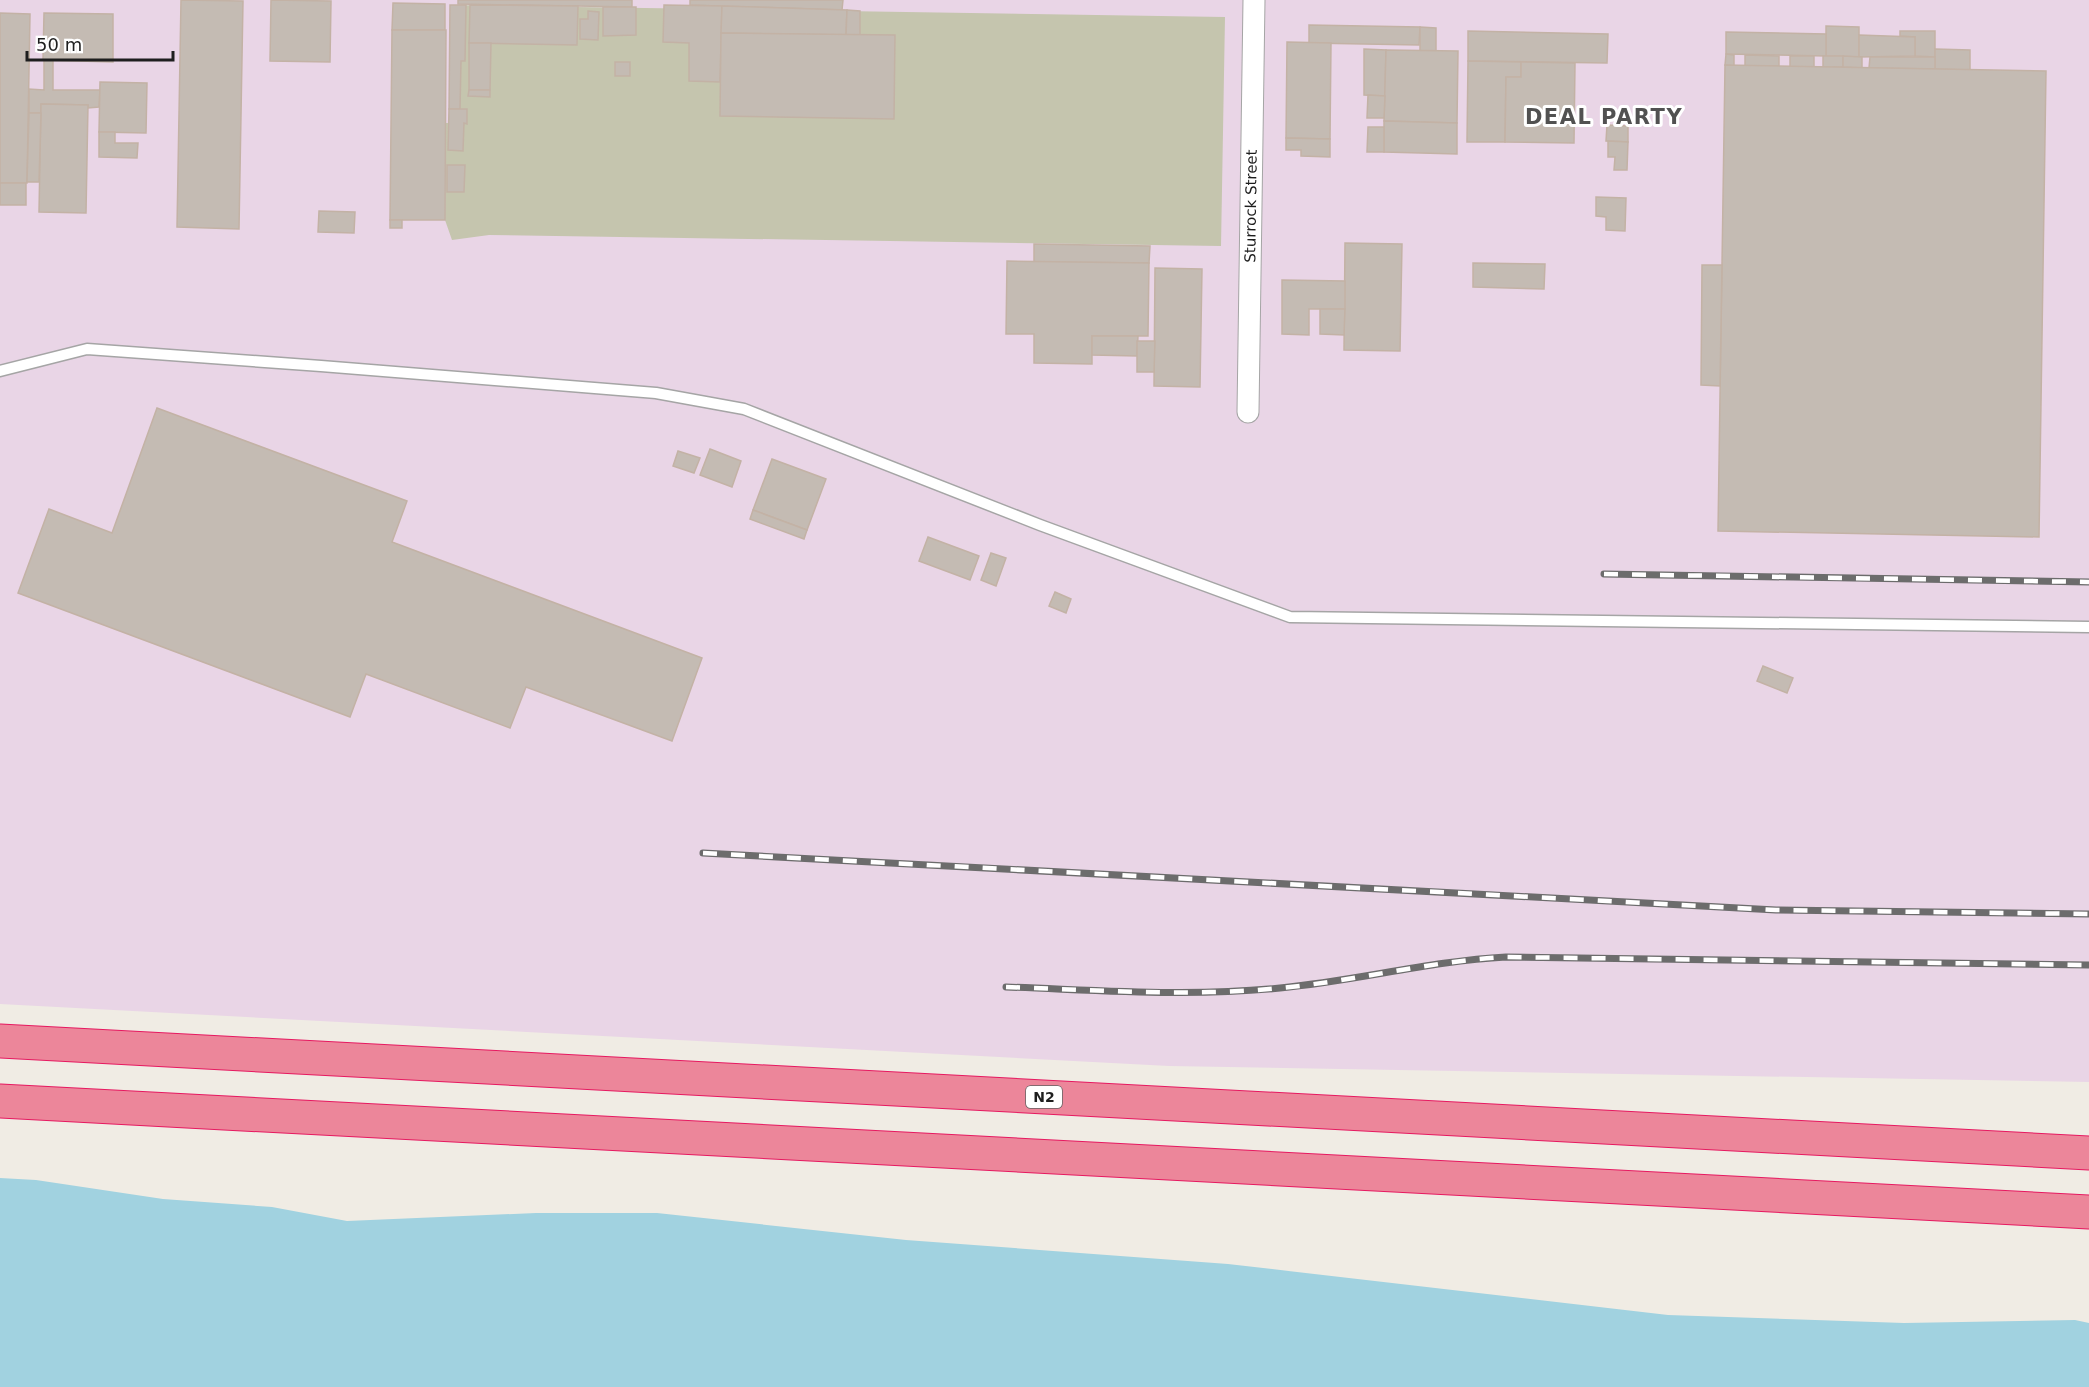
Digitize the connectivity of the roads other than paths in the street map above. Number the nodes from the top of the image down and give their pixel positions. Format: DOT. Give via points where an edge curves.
graph roads {
  1 [pos="1254,0"];
  2 [pos="0,371"];
  3 [pos="1248,412"];
  4 [pos="2089,627"];
  5 [pos="0,1041"];
  6 [pos="0,1101"];
  7 [pos="2089,1153"];
  8 [pos="2089,1212"];
  1 -- 3 [label="street, Sturrock Street"];
  2 -- 4 [label="lane" via="87,350 656,393 744,409 1040,525 1290,617"];
  5 -- 7 [label="highway, N2"];
  6 -- 8 [label="highway"];
}
